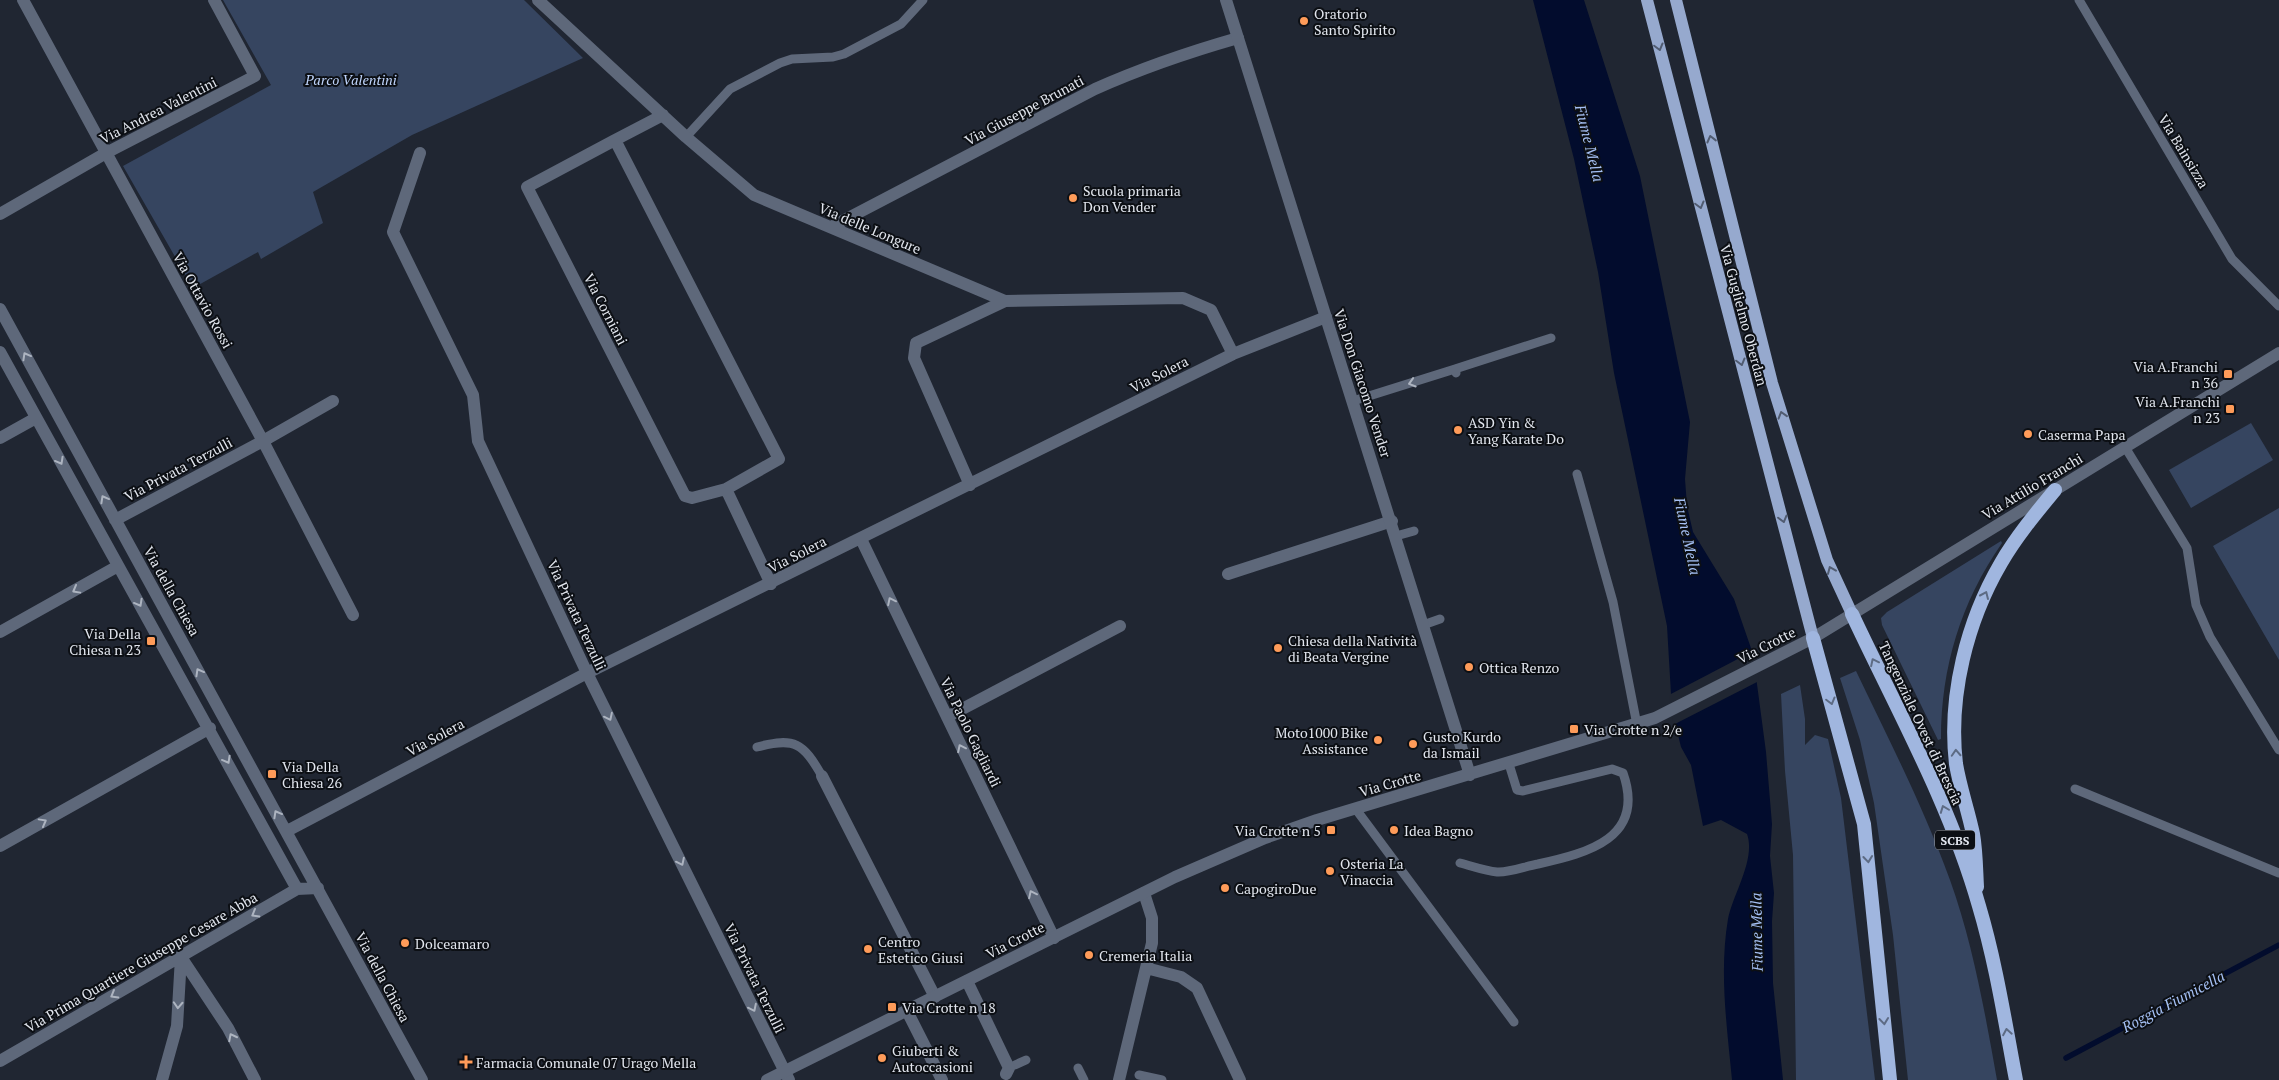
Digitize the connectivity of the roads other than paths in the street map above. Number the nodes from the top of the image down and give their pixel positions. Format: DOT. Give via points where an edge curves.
graph roads {
  1 [pos="23,0"];
  2 [pos="214,0"];
  3 [pos="538,0"];
  4 [pos="923,0"];
  5 [pos="1226,0"];
  6 [pos="1647,0"];
  7 [pos="1676,0"];
  8 [pos="2079,0"];
  9 [pos="1238,38"];
  10 [pos="662,115"];
  11 [pos="686,137"];
  12 [pos="615,140"];
  13 [pos="106,153"];
  14 [pos="420,153"];
  15 [pos="0,214"];
  16 [pos="831,227"];
  17 [pos="1005,301"];
  18 [pos="2279,306"];
  19 [pos="0,309"];
  20 [pos="1326,317"];
  21 [pos="1551,338"];
  22 [pos="0,352"];
  23 [pos="2279,353"];
  24 [pos="1233,354"];
  25 [pos="332,401"];
  26 [pos="1353,401"];
  27 [pos="36,418"];
  28 [pos="0,438"];
  29 [pos="263,441"];
  30 [pos="2126,447"];
  31 [pos="1577,474"];
  32 [pos="970,485"];
  33 [pos="726,489"];
  34 [pos="2055,490"];
  35 [pos="116,520"];
  36 [pos="1392,521"];
  37 [pos="1414,531"];
  38 [pos="1396,536"];
  39 [pos="861,539"];
  40 [pos="118,566"];
  41 [pos="1228,574"];
  42 [pos="771,584"];
  43 [pos="1852,614"];
  44 [pos="353,615"];
  45 [pos="1440,620"];
  46 [pos="1423,625"];
  47 [pos="1120,626"];
  48 [pos="0,632"];
  49 [pos="1813,638"];
  50 [pos="587,673"];
  51 [pos="947,718"];
  52 [pos="1637,725"];
  53 [pos="210,728"];
  54 [pos="757,748"];
  55 [pos="2279,750"];
  56 [pos="1509,764"];
  57 [pos="1470,775"];
  58 [pos="822,776"];
  59 [pos="2075,789"];
  60 [pos="1355,808"];
  61 [pos="286,832"];
  62 [pos="0,846"];
  63 [pos="1460,862"];
  64 [pos="2279,873"];
  65 [pos="318,888"];
  66 [pos="297,890"];
  67 [pos="1144,893"];
  68 [pos="1979,905"];
  69 [pos="1054,938"];
  70 [pos="181,957"];
  71 [pos="1146,968"];
  72 [pos="967,981"];
  73 [pos="935,997"];
  74 [pos="907,1011"];
  75 [pos="1514,1022"];
  76 [pos="0,1061"];
  77 [pos="1078,1068"];
  78 [pos="1012,1070"];
  79 [pos="1139,1074"];
  80 [pos="787,1076"];
  81 [pos="162,1080"];
  82 [pos="254,1080"];
  83 [pos="422,1080"];
  84 [pos="767,1080"];
  85 [pos="942,1080"];
  86 [pos="1084,1080"];
  87 [pos="1119,1080"];
  88 [pos="1162,1080"];
  89 [pos="1240,1080"];
  90 [pos="1890,1080"];
  91 [pos="2016,1080"];
  1 -- 13 [label="street, Via Ottavio Rossi"];
  2 -- 13 [label="street, Via Andrea Valentini" via="255,76"];
  3 -- 10 [label="street, Via delle Longure"];
  4 -- 11 [label="lane" via="901,24 844,54 833,58 786,61 730,90"];
  5 -- 9 [label="street, Via Don Giacomo Vender"];
  6 -- 49 [label="main road, Via Guglielmo Oberdan, one-way"];
  43 -- 7 [label="main road, Via Guglielmo Oberdan, one-way" via="1827,560 1772,383"];
  8 -- 18 [label="lane, Via Bainsizza" via="2232,259"];
  9 -- 16 [label="street, Via Giuseppe Brunati" via="1187,52 1095,89"];
  9 -- 20 [label="street, Via Don Giacomo Vender"];
  10 -- 11 [label="street, Via delle Longure"];
  10 -- 12 [label="street, Via Corniani"];
  11 -- 16 [label="street, Via delle Longure" via="754,195"];
  12 -- 33 [label="street, Via Corniani" via="779,459"];
  12 -- 33 [label="street, Via Corniani" via="527,186 685,496 692,498"];
  13 -- 15 [label="street, Via Andrea Valentini"];
  13 -- 29 [label="street, Via Ottavio Rossi"];
  14 -- 50 [label="street, Via Privata Terzulli" via="392,232 473,395 478,441"];
  16 -- 17 [label="street, Via delle Longure"];
  17 -- 24 [label="street, Via delle Longure" via="1183,298 1211,310"];
  17 -- 32 [label="street" via="916,343 914,358"];
  35 -- 19 [label="street, Via della Chiesa, one-way"];
  20 -- 24 [label="street, Via Solera"];
  20 -- 26 [label="street, Via Don Giacomo Vender"];
  21 -- 26 [label="lane, one-way"];
  22 -- 27 [label="street"];
  23 -- 30 [label="street, Via Attilio Franchi"];
  24 -- 32 [label="street, Via Solera"];
  25 -- 29 [label="street, Via Privata Terzulli"];
  26 -- 36 [label="street, Via Don Giacomo Vender"];
  27 -- 28 [label="street"];
  27 -- 40 [label="street, one-way"];
  29 -- 35 [label="street, Via Privata Terzulli"];
  29 -- 44 [label="street, Via Ottavio Rossi"];
  30 -- 34 [label="street, Via Attilio Franchi"];
  30 -- 55 [label="lane" via="2187,548 2201,619"];
  31 -- 52 [label="lane" via="1612,602"];
  32 -- 39 [label="street, Via Solera"];
  33 -- 42 [label="street"];
  34 -- 43 [label="street, Via Attilio Franchi"];
  68 -- 34 [label="highway, one-way" via="1973,834 1956,763 1958,685 1970,634 1989,586 2013,544"];
  61 -- 35 [label="street, Via della Chiesa, one-way"];
  36 -- 38 [label="street, Via Don Giacomo Vender"];
  36 -- 41 [label="street"];
  37 -- 38 [label="lane"];
  38 -- 46 [label="street, Via Don Giacomo Vender"];
  39 -- 42 [label="street, Via Solera"];
  51 -- 39 [label="street, Via Paolo Gagliardi, one-way"];
  40 -- 48 [label="street, one-way"];
  40 -- 53 [label="street, one-way"];
  42 -- 50 [label="street, Via Solera"];
  43 -- 49 [label="street, Via Crotte"];
  68 -- 43 [label="highway, Tangenziale Ovest di Brescia / SCBS, one-way" via="1943,806"];
  45 -- 46 [label="lane"];
  46 -- 57 [label="street, Via Don Giacomo Vender"];
  47 -- 51 [label="street"];
  49 -- 52 [label="street, Via Crotte"];
  49 -- 90 [label="highway, one-way" via="1864,824"];
  50 -- 61 [label="street, Via Solera"];
  50 -- 80 [label="street, Via Privata Terzulli, one-way"];
  69 -- 51 [label="street, Via Paolo Gagliardi, one-way"];
  52 -- 56 [label="street, Via Crotte"];
  62 -- 53 [label="street, one-way"];
  53 -- 66 [label="street, one-way"];
  54 -- 58 [label="lane" via="780,741 796,745 809,754"];
  56 -- 57 [label="street, Via Crotte"];
  56 -- 63 [label="lane" via="1517,790 1523,791 1612,769 1623,773 1628,787 1626,819 1610,839 1578,855 1498,872"];
  57 -- 60 [label="street, Via Crotte"];
  58 -- 73 [label="street"];
  59 -- 64 [label="lane"];
  60 -- 67 [label="street, Via Crotte" via="1265,838"];
  60 -- 75 [label="lane"];
  61 -- 65 [label="street, Via della Chiesa"];
  65 -- 66 [label="street"];
  65 -- 83 [label="street, Via della Chiesa"];
  66 -- 70 [label="street, Via Prima Quartiere Giuseppe Cesare Abba, one-way"];
  67 -- 69 [label="street, Via Crotte"];
  67 -- 71 [label="street" via="1153,926"];
  91 -- 68 [label="highway, Tangenziale Ovest di Brescia / SCBS, one-way" via="2000,992"];
  69 -- 72 [label="street, Via Crotte"];
  70 -- 76 [label="street, Via Prima Quartiere Giuseppe Cesare Abba, one-way"];
  70 -- 81 [label="street, one-way" via="177,1026"];
  82 -- 70 [label="street, one-way" via="228,1028"];
  71 -- 87 [label="street"];
  71 -- 89 [label="street" via="1181,977 1197,988"];
  72 -- 73 [label="street, Via Crotte"];
  72 -- 78 [label="street"];
  73 -- 74 [label="street, Via Crotte"];
  74 -- 80 [label="street, Via Crotte"];
  74 -- 85 [label="street"];
  77 -- 86 [label="lane"];
  79 -- 88 [label="lane"];
  80 -- 84 [label="street, Via Crotte"];
}
